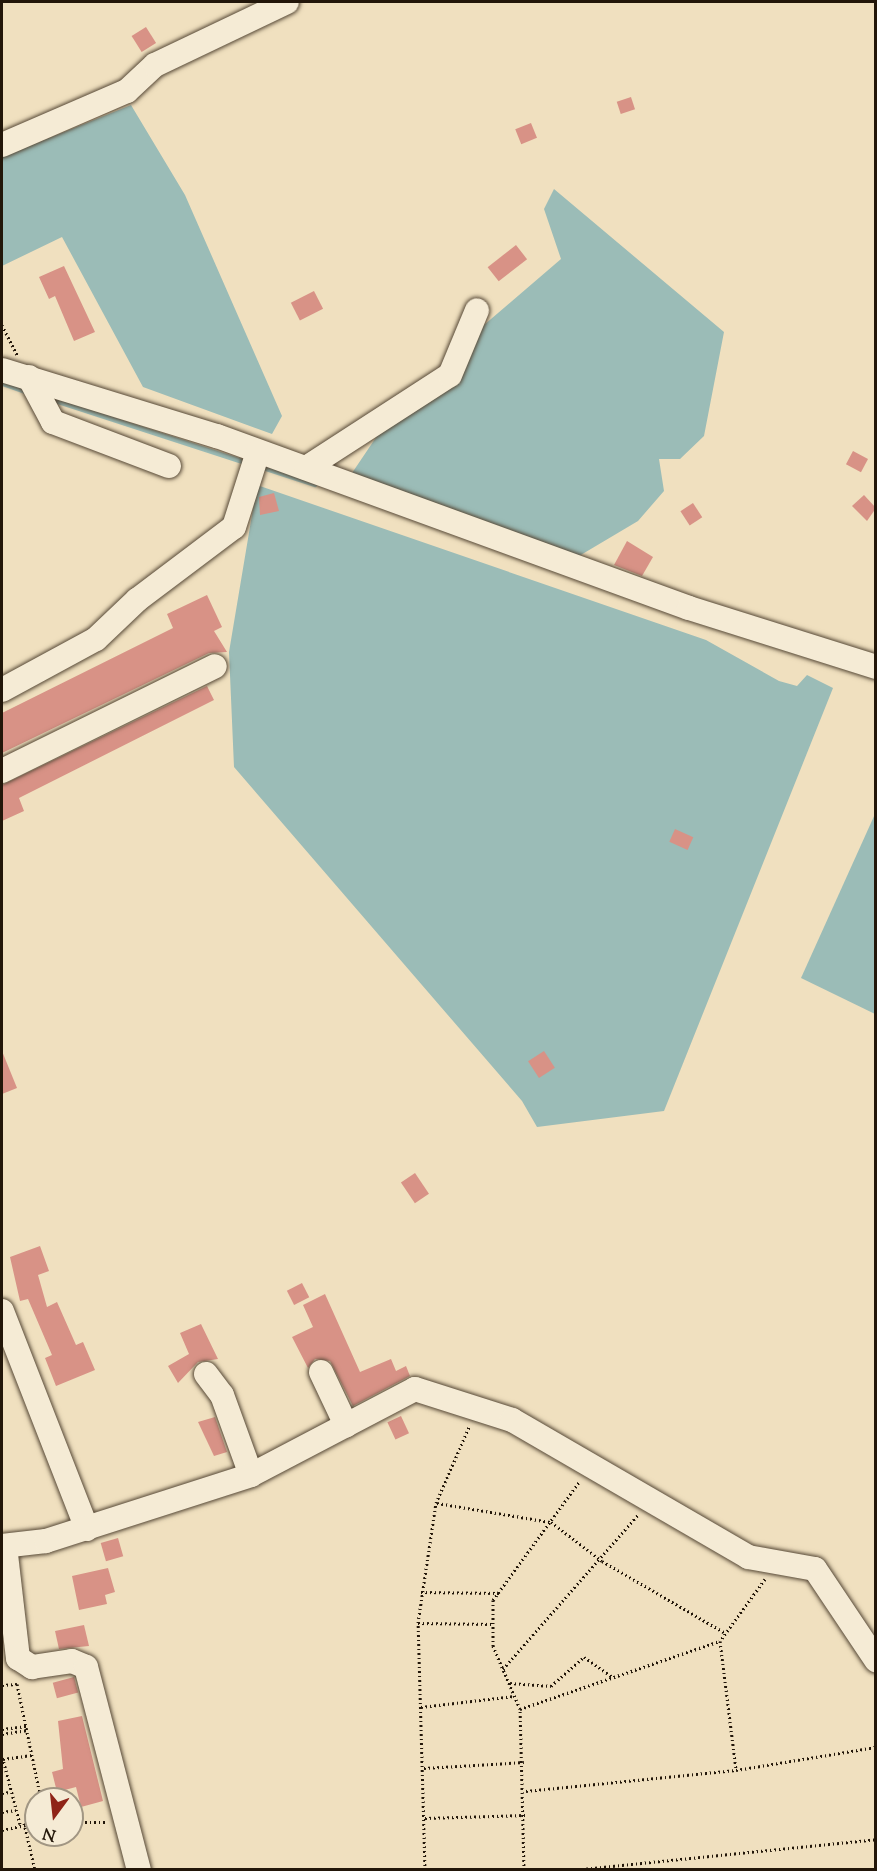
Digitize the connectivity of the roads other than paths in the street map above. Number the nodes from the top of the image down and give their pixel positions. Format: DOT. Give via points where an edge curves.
graph roads {
  1 [pos="287,2"];
  2 [pos="2,145"];
  3 [pos="477,310"];
  4 [pos="2,370"];
  5 [pos="32,384"];
  6 [pos="255,460"];
  7 [pos="169,466"];
  8 [pos="306,468"];
  9 [pos="215,666"];
  10 [pos="876,667"];
  11 [pos="2,690"];
  12 [pos="2,771"];
  13 [pos="2,1311"];
  14 [pos="321,1372"];
  15 [pos="206,1374"];
  16 [pos="346,1425"];
  17 [pos="251,1475"];
  18 [pos="87,1529"];
  19 [pos="3,1546"];
  20 [pos="876,1660"];
  21 [pos="139,1869"];
  1 -- 2 [label="street" via="155,65 128,91"];
  3 -- 8 [label="street" via="450,375"];
  4 -- 5 [label="street"];
  5 -- 6 [label="street"];
  5 -- 7 [label="street" via="47,415 77,434"];
  6 -- 8 [label="street"];
  6 -- 11 [label="street" via="234,527 146,593 96,639"];
  8 -- 10 [label="street" via="689,608"];
  9 -- 12 [label="street"];
  13 -- 18 [label="street"];
  14 -- 16 [label="street"];
  15 -- 17 [label="street" via="222,1395"];
  16 -- 17 [label="street"];
  16 -- 20 [label="street" via="416,1389 456,1406 512,1420 748,1557 815,1569"];
  17 -- 18 [label="street"];
  18 -- 19 [label="street"];
  19 -- 21 [label="street" via="18,1658 32,1667 72,1661 86,1667"];
}
